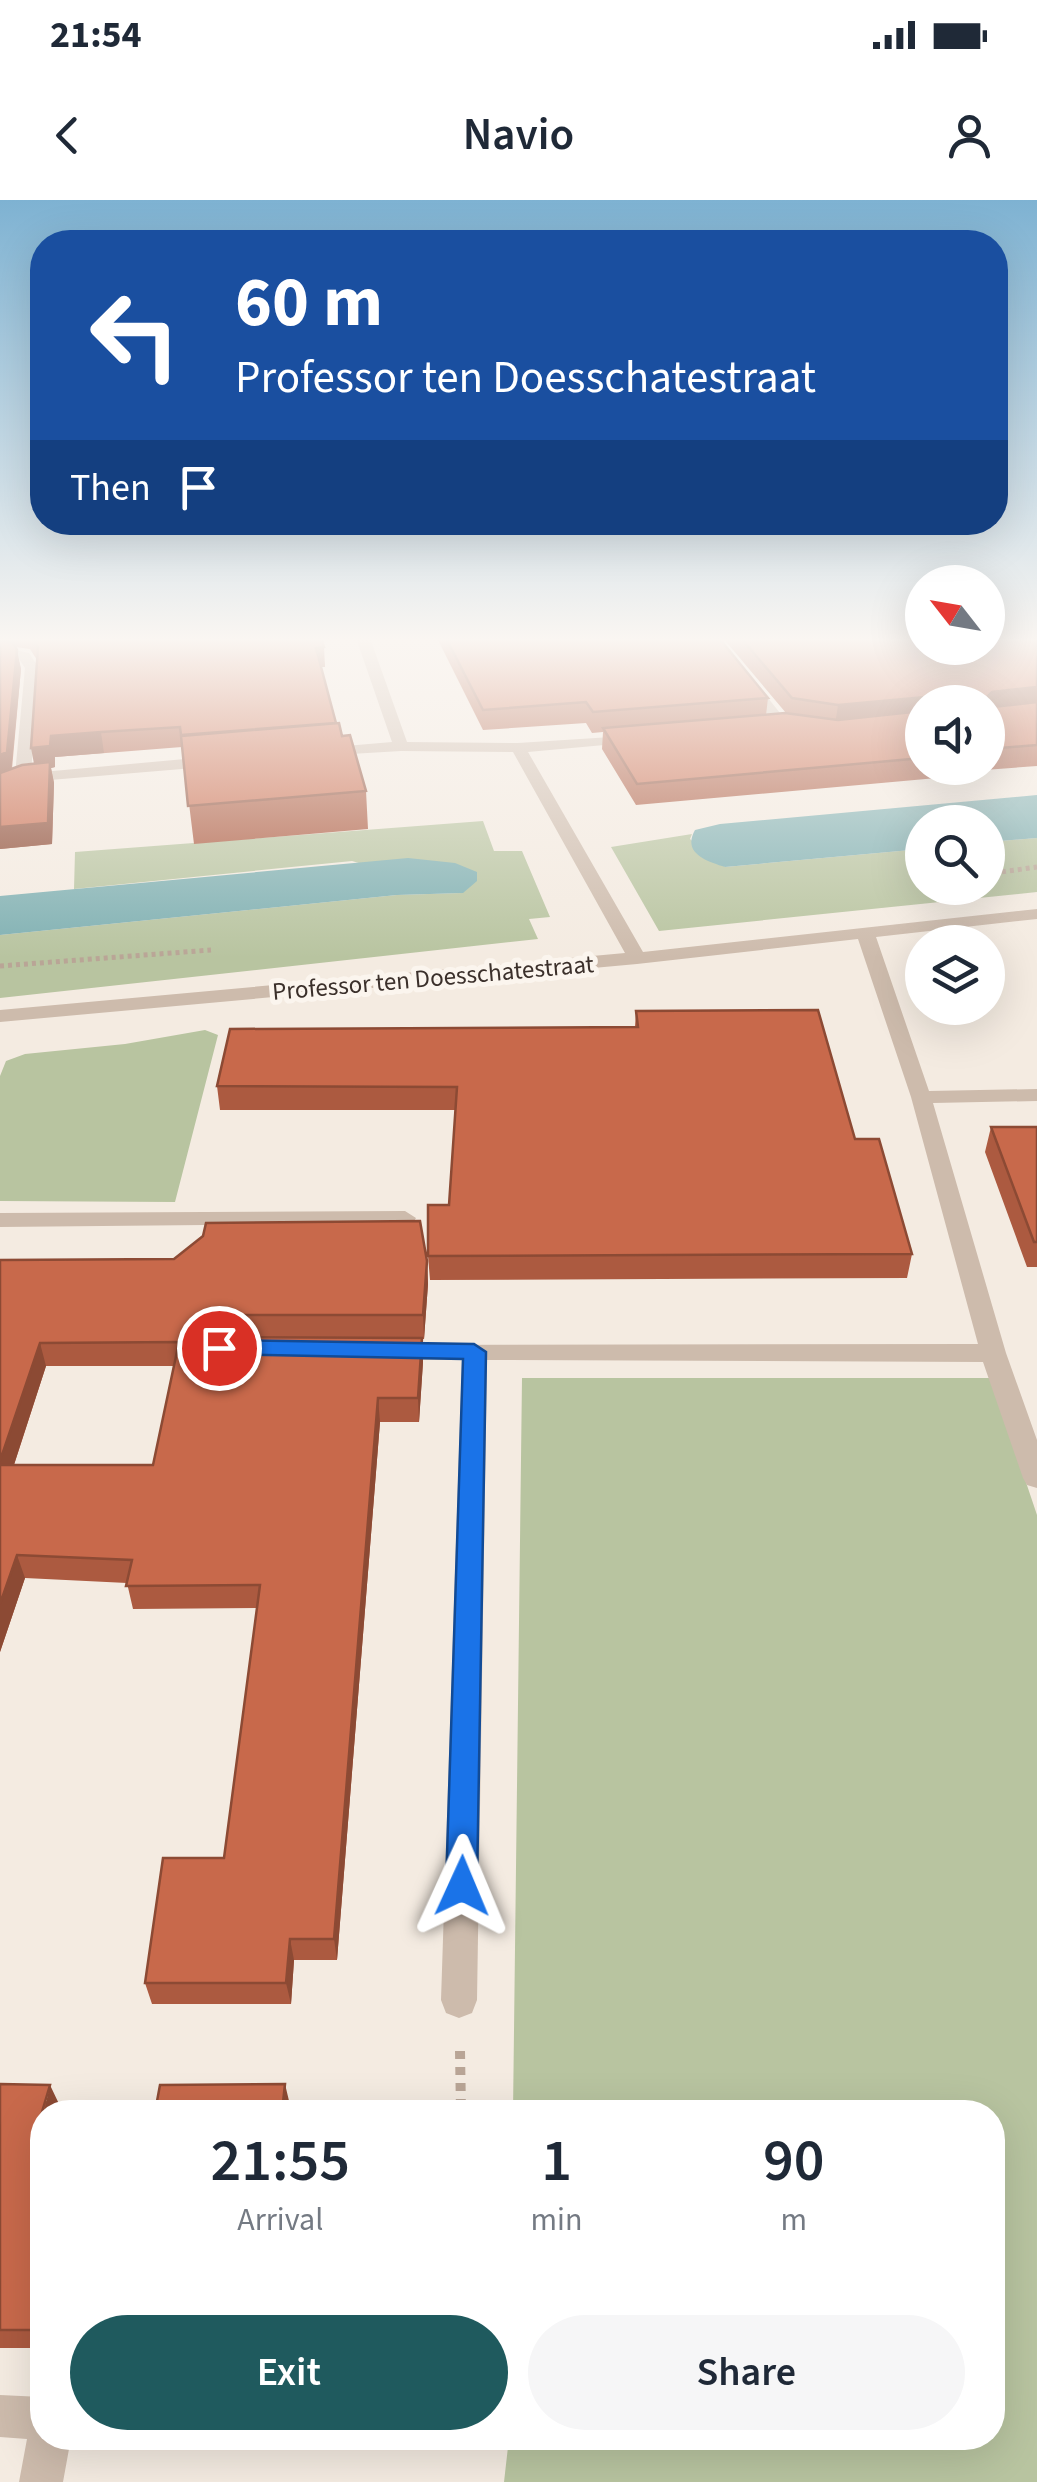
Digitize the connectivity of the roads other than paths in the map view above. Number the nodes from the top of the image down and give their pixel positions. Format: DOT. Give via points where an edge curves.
graph roads {
  1 [pos="26,744"];
  2 [pos="560,744"];
  3 [pos="401,746"];
  4 [pos="518,748"];
  5 [pos="306,754"];
  6 [pos="230,760"];
  7 [pos="23,778"];
  8 [pos="0,787"];
  9 [pos="1037,914"];
  10 [pos="865,933"];
  11 [pos="637,958"];
  12 [pos="0,1016"];
  13 [pos="1037,1095"];
  14 [pos="921,1096"];
  15 [pos="405,1218"];
  16 [pos="0,1220"];
  17 [pos="376,1350"];
  18 [pos="474,1352"];
  19 [pos="993,1352"];
  20 [pos="1037,1478"];
  21 [pos="459,2000"];
  22 [pos="0,2416"];
  23 [pos="30,2417"];
  24 [pos="47,2450"];
  25 [pos="42,2482"];
  1 -- 7 [label="street"];
  2 -- 4 [label="street"];
  3 -- 4 [label="street"];
  3 -- 5 [label="street"];
  4 -- 11 [label="street"];
  6 -- 7 [label="street"];
  7 -- 8 [label="street"];
  9 -- 10 [label="street, Professor ten Doesschatestraat"];
  10 -- 11 [label="street, Professor ten Doesschatestraat"];
  10 -- 14 [label="street"];
  11 -- 12 [label="street, Professor ten Doesschatestraat"];
  13 -- 14 [label="street"];
  14 -- 19 [label="street"];
  15 -- 16 [label="street"];
  17 -- 18 [label="street"];
  18 -- 19 [label="street"];
  18 -- 21 [label="street"];
  19 -- 20 [label="street"];
  22 -- 23 [label="street"];
  24 -- 25 [label="street"];
}
